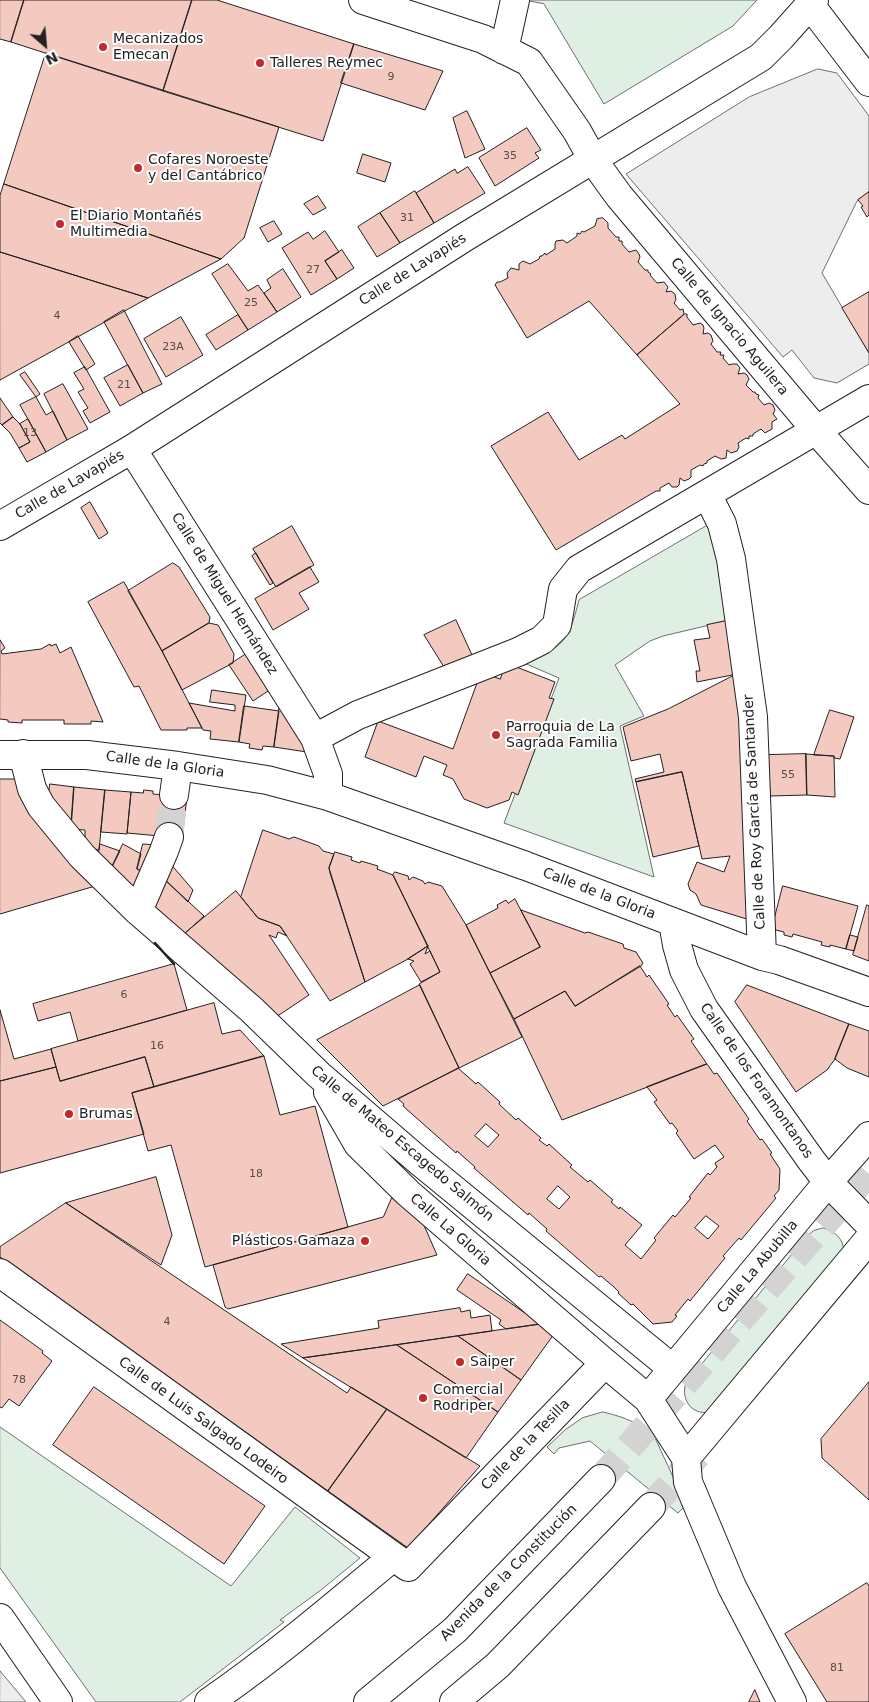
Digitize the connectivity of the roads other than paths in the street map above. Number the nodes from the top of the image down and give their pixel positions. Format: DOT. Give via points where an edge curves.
graph roads {
  1 [pos="364,0"];
  2 [pos="515,0"];
  3 [pos="812,3"];
  4 [pos="504,50"];
  5 [pos="869,82"];
  6 [pos="593,160"];
  7 [pos="869,400"];
  8 [pos="816,430"];
  9 [pos="132,449"];
  10 [pos="869,490"];
  11 [pos="707,494"];
  12 [pos="0,526"];
  13 [pos="316,738"];
  14 [pos="12,755"];
  15 [pos="178,766"];
  16 [pos="174,795"];
  17 [pos="328,796"];
  18 [pos="168,836"];
  19 [pos="138,911"];
  20 [pos="673,922"];
  21 [pos="762,956"];
  22 [pos="869,992"];
  23 [pos="319,1075"];
  24 [pos="869,1136"];
  25 [pos="828,1182"];
  26 [pos="869,1224"];
  27 [pos="869,1239"];
  28 [pos="0,1273"];
  29 [pos="605,1363"];
  30 [pos="673,1369"];
  31 [pos="648,1399"];
  32 [pos="686,1458"];
  33 [pos="601,1479"];
  34 [pos="651,1507"];
  35 [pos="400,1562"];
  36 [pos="0,1618"];
  37 [pos="58,1702"];
  38 [pos="209,1702"];
  39 [pos="368,1702"];
  40 [pos="454,1702"];
  41 [pos="792,1702"];
  1 -- 4 [label="main road, Calle de Ignacio Aguilera" via="483,39"];
  2 -- 4 [label="main road"];
  3 -- 5 [label="main road"];
  3 -- 6 [label="main road, Calle de Lavapiés" via="761,56"];
  4 -- 6 [label="main road, Calle de Ignacio Aguilera" via="529,62"];
  6 -- 8 [label="main road, Calle de Ignacio Aguilera" via="618,196"];
  6 -- 9 [label="main road, Calle de Lavapiés" via="457,242"];
  7 -- 8 [label="main road"];
  8 -- 10 [label="main road, Calle de Ignacio Aguilera"];
  8 -- 11 [label="main road"];
  9 -- 12 [label="main road, Calle de Lavapiés"];
  9 -- 13 [label="main road, Calle de Miguel Hernández"];
  11 -- 13 [label="main road" via="579,568 563,589 557,625 542,640 358,715"];
  11 -- 21 [label="main road, Calle de Roy García de Santander" via="722,524 731,559 753,717"];
  13 -- 17 [label="main road" via="328,774"];
  14 -- 15 [label="main road, Calle de la Gloria" via="87,755"];
  14 -- 19 [label="main road, Calle de Mateo Escagedo Salmón" via="41,806 82,856"];
  15 -- 16 [label="main road"];
  15 -- 17 [label="main road, Calle de la Gloria" via="267,780"];
  17 -- 20 [label="main road, Calle de la Gloria"];
  18 -- 19 [label="main road"];
  19 -- 23 [label="main road, Calle de Mateo Escagedo Salmón" via="252,1010"];
  20 -- 21 [label="main road, Calle de la Gloria"];
  20 -- 25 [label="main road, Calle de los Foramontanos" via="684,970 704,1009"];
  21 -- 22 [label="main road, Calle de la Gloria"];
  23 -- 29 [label="main road, Calle La Gloria" via="358,1144 408,1193"];
  23 -- 30 [label="main road, Calle de Mateo Escagedo Salmón"];
  24 -- 25 [label="main road, Calle La Abubilla"];
  25 -- 26 [label="main road, Calle de los Foramontanos"];
  25 -- 30 [label="main road, Calle La Abubilla"];
  27 -- 32 [label="main road"];
  28 -- 35 [label="main road, Calle de Luis Salgado Lodeiro"];
  29 -- 31 [label="main road"];
  29 -- 35 [label="main road, Calle de la Tesilla"];
  30 -- 31 [label="main road, Calle La Abubilla"];
  31 -- 32 [label="main road"];
  32 -- 41 [label="main road" via="688,1482 732,1587"];
  33 -- 39 [label="main road, Avenida de la Constitución" via="455,1630"];
  34 -- 40 [label="main road" via="498,1666"];
  35 -- 38 [label="main road, Calle de la Tesilla"];
  36 -- 37 [label="main road"];
}
